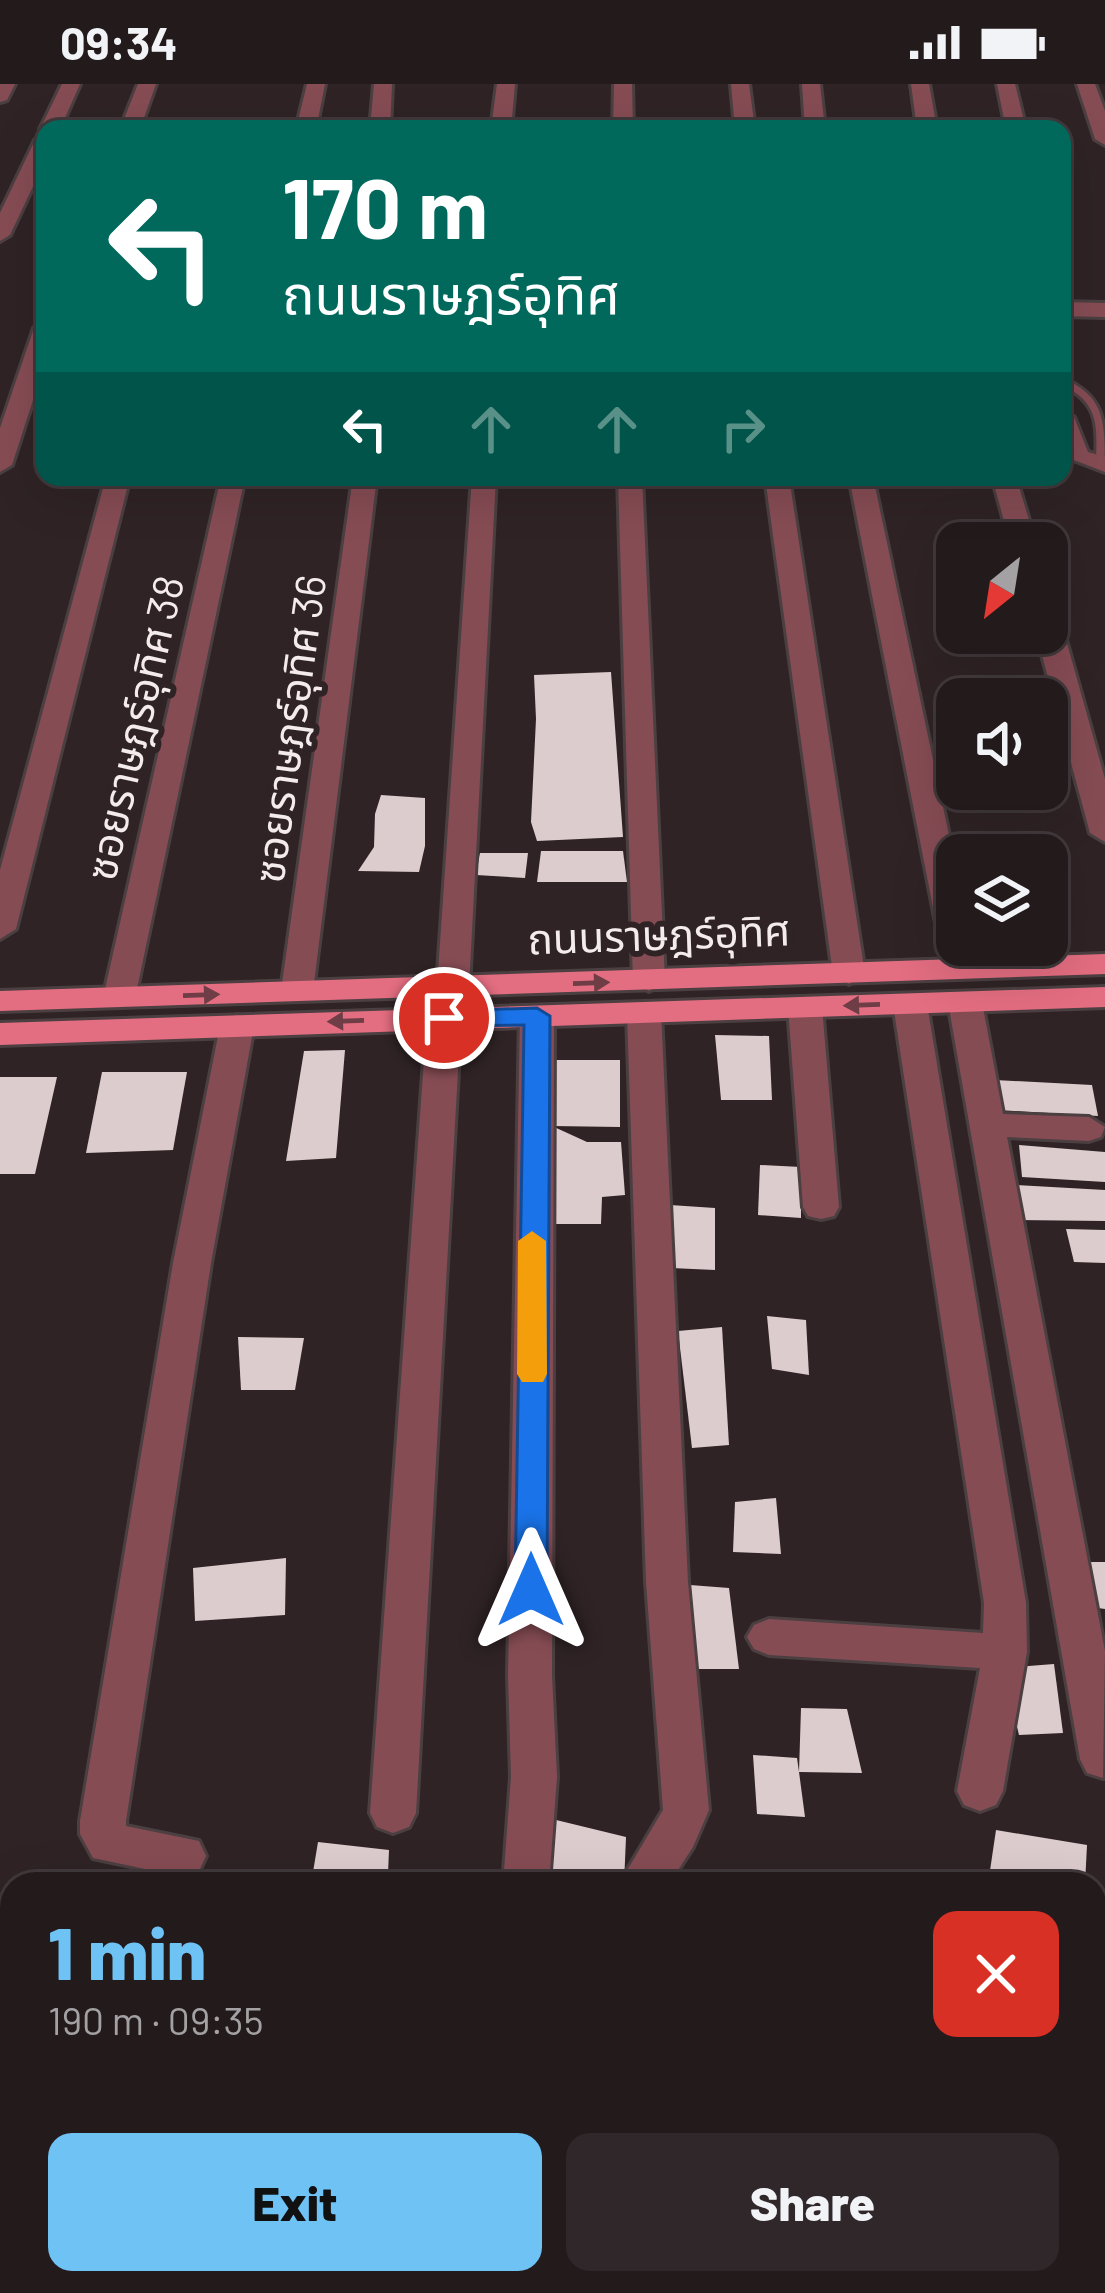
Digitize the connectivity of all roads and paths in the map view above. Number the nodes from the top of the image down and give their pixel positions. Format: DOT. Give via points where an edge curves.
graph roads {
  1 [pos="6,84"];
  2 [pos="71,84"];
  3 [pos="147,84"];
  4 [pos="316,84"];
  5 [pos="382,84"];
  6 [pos="506,84"];
  7 [pos="623,84"];
  8 [pos="740,84"];
  9 [pos="812,84"];
  10 [pos="920,84"];
  11 [pos="1006,84"];
  12 [pos="1086,84"];
  13 [pos="0,96"];
  14 [pos="54,120"];
  15 [pos="133,120"];
  16 [pos="308,120"];
  17 [pos="380,120"];
  18 [pos="502,120"];
  19 [pos="623,120"];
  20 [pos="745,120"];
  21 [pos="814,120"];
  22 [pos="926,120"];
  23 [pos="1014,120"];
  24 [pos="1105,139"];
  25 [pos="36,159"];
  26 [pos="0,235"];
  27 [pos="1071,308"];
  28 [pos="1105,310"];
  29 [pos="36,355"];
  30 [pos="1071,384"];
  31 [pos="1071,440"];
  32 [pos="0,464"];
  33 [pos="1104,465"];
  34 [pos="116,486"];
  35 [pos="231,486"];
  36 [pos="364,486"];
  37 [pos="483,486"];
  38 [pos="630,486"];
  39 [pos="778,486"];
  40 [pos="863,486"];
  41 [pos="1007,486"];
  42 [pos="1017,522"];
  43 [pos="1056,654"];
  44 [pos="1105,833"];
  45 [pos="0,929"];
  46 [pos="1105,964"];
  47 [pos="849,974"];
  48 [pos="963,986"];
  49 [pos="297,991"];
  50 [pos="646,997"];
  51 [pos="119,998"];
  52 [pos="1105,998"];
  53 [pos="0,1001"];
  54 [pos="448,1003"];
  55 [pos="910,1004"];
  56 [pos="805,1007"];
  57 [pos="537,1016"];
  58 [pos="237,1025"];
  59 [pos="0,1034"];
  60 [pos="990,1125"];
  61 [pos="1089,1129"];
  62 [pos="821,1207"];
  63 [pos="769,1637"];
  64 [pos="1005,1652"];
  65 [pos="1103,1759"];
  66 [pos="980,1792"];
  67 [pos="393,1814"];
  68 [pos="183,1856"];
  69 [pos="527,1872"];
  70 [pos="650,1872"];
  1 -- 13 [label="street"];
  2 -- 14 [label="street"];
  3 -- 15 [label="street"];
  4 -- 16 [label="street"];
  5 -- 17 [label="street"];
  6 -- 18 [label="street"];
  7 -- 19 [label="street"];
  8 -- 20 [label="street"];
  9 -- 21 [label="street"];
  10 -- 22 [label="street"];
  11 -- 23 [label="street"];
  12 -- 24 [label="street"];
  25 -- 26 [label="street"];
  27 -- 28 [label="street"];
  29 -- 32 [label="street"];
  30 -- 33 [label="lane" via="1099,401"];
  31 -- 33 [label="street" via="1078,457"];
  34 -- 45 [label="street"];
  35 -- 51 [label="street, ซอยราษฎร์อุทิศ 38"];
  36 -- 49 [label="street, ซอยราษฎร์อุทิศ 36"];
  37 -- 54 [label="street"];
  38 -- 50 [label="street"];
  39 -- 47 [label="street"];
  40 -- 48 [label="street"];
  41 -- 42 [label="street"];
  43 -- 44 [label="street"];
  46 -- 48 [label="main road, ถนนราษฎร์อุทิศ"];
  47 -- 48 [label="main road, ถนนราษฎร์อุทิศ"];
  47 -- 50 [label="main road, ถนนราษฎร์อุทิศ"];
  48 -- 52 [label="main road, ถนนราษฎร์อุทิศ"];
  48 -- 55 [label="main road, ถนนราษฎร์อุทิศ"];
  48 -- 60 [label="street"];
  51 -- 49 [label="main road, ถนนราษฎร์อุทิศ, one-way"];
  49 -- 54 [label="main road, ถนนราษฎร์อุทิศ"];
  54 -- 50 [label="main road, ถนนราษฎร์อุทิศ, one-way"];
  50 -- 56 [label="main road, ถนนราษฎร์อุทิศ"];
  50 -- 57 [label="main road, ถนนราษฎร์อุทิศ"];
  50 -- 70 [label="street" via="668,1582 686,1810"];
  51 -- 53 [label="main road, ถนนราษฎร์อุทิศ"];
  54 -- 57 [label="main road, ถนนราษฎร์อุทิศ"];
  54 -- 58 [label="main road, ถนนราษฎร์อุทิศ, one-way"];
  54 -- 67 [label="street"];
  55 -- 56 [label="main road, ถนนราษฎร์อุทิศ, one-way"];
  55 -- 64 [label="street" via="1006,1603"];
  56 -- 62 [label="street"];
  57 -- 69 [label="street"];
  58 -- 59 [label="main road, ถนนราษฎร์อุทิศ"];
  58 -- 68 [label="street" via="103,1821 109,1844"];
  60 -- 61 [label="street"];
  60 -- 65 [label="street"];
  63 -- 64 [label="street"];
  64 -- 66 [label="street"];
}
